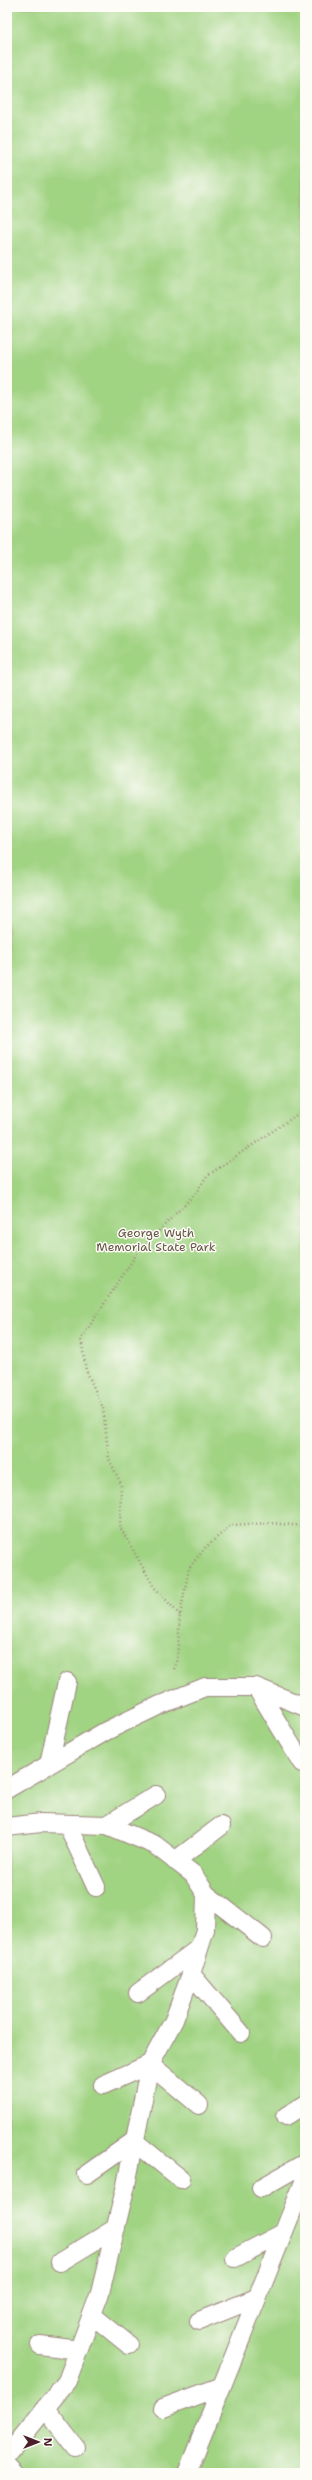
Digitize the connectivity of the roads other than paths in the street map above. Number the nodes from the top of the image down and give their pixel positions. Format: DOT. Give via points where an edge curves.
graph roads {
  1 [pos="67,1682"];
  2 [pos="256,1687"];
  3 [pos="305,1708"];
  4 [pos="302,1763"];
  5 [pos="49,1764"];
  6 [pos="7,1789"];
  7 [pos="156,1795"];
  8 [pos="67,1824"];
  9 [pos="107,1825"];
  10 [pos="221,1826"];
  11 [pos="7,1827"];
  12 [pos="175,1860"];
  13 [pos="96,1887"];
  14 [pos="206,1894"];
  15 [pos="264,1938"];
  16 [pos="199,1948"];
  17 [pos="192,1974"];
  18 [pos="138,1992"];
  19 [pos="241,2033"];
  20 [pos="150,2064"];
  21 [pos="102,2085"];
  22 [pos="305,2104"];
  23 [pos="199,2105"];
  24 [pos="286,2116"];
  25 [pos="134,2141"];
  26 [pos="305,2163"];
  27 [pos="87,2174"];
  28 [pos="181,2179"];
  29 [pos="305,2179"];
  30 [pos="261,2188"];
  31 [pos="116,2228"];
  32 [pos="283,2233"];
  33 [pos="235,2258"];
  34 [pos="60,2262"];
  35 [pos="256,2298"];
  36 [pos="92,2315"];
  37 [pos="199,2321"];
  38 [pos="40,2345"];
  39 [pos="129,2345"];
  40 [pos="79,2350"];
  41 [pos="220,2387"];
  42 [pos="45,2408"];
  43 [pos="163,2408"];
  44 [pos="15,2434"];
  45 [pos="75,2447"];
  46 [pos="7,2456"];
  47 [pos="7,2465"];
  48 [pos="15,2473"];
  49 [pos="186,2473"];
  1 -- 5 [label="lane"];
  2 -- 3 [label="lane"];
  2 -- 4 [label="lane"];
  2 -- 5 [label="lane" via="204,1687 106,1731"];
  5 -- 6 [label="lane"];
  7 -- 9 [label="lane"];
  8 -- 9 [label="lane"];
  8 -- 11 [label="lane" via="41,1823"];
  8 -- 13 [label="lane"];
  9 -- 12 [label="lane" via="155,1845"];
  10 -- 12 [label="lane"];
  12 -- 14 [label="lane" via="193,1874"];
  14 -- 15 [label="lane"];
  14 -- 16 [label="lane" via="205,1930"];
  16 -- 17 [label="lane"];
  16 -- 18 [label="lane"];
  17 -- 19 [label="lane"];
  17 -- 20 [label="lane" via="174,2020"];
  20 -- 21 [label="lane"];
  20 -- 23 [label="lane"];
  20 -- 25 [label="lane"];
  22 -- 24 [label="lane"];
  25 -- 27 [label="lane"];
  25 -- 28 [label="lane"];
  25 -- 31 [label="lane"];
  26 -- 30 [label="lane"];
  29 -- 32 [label="lane"];
  31 -- 34 [label="lane"];
  31 -- 36 [label="lane"];
  32 -- 33 [label="lane"];
  32 -- 35 [label="lane"];
  35 -- 37 [label="lane"];
  35 -- 41 [label="lane"];
  36 -- 39 [label="lane"];
  36 -- 40 [label="lane"];
  38 -- 40 [label="lane"];
  40 -- 42 [label="lane" via="67,2381"];
  41 -- 43 [label="lane"];
  41 -- 49 [label="lane"];
  42 -- 44 [label="lane"];
  42 -- 45 [label="lane"];
  44 -- 46 [label="lane"];
  47 -- 48 [label="lane"];
}
